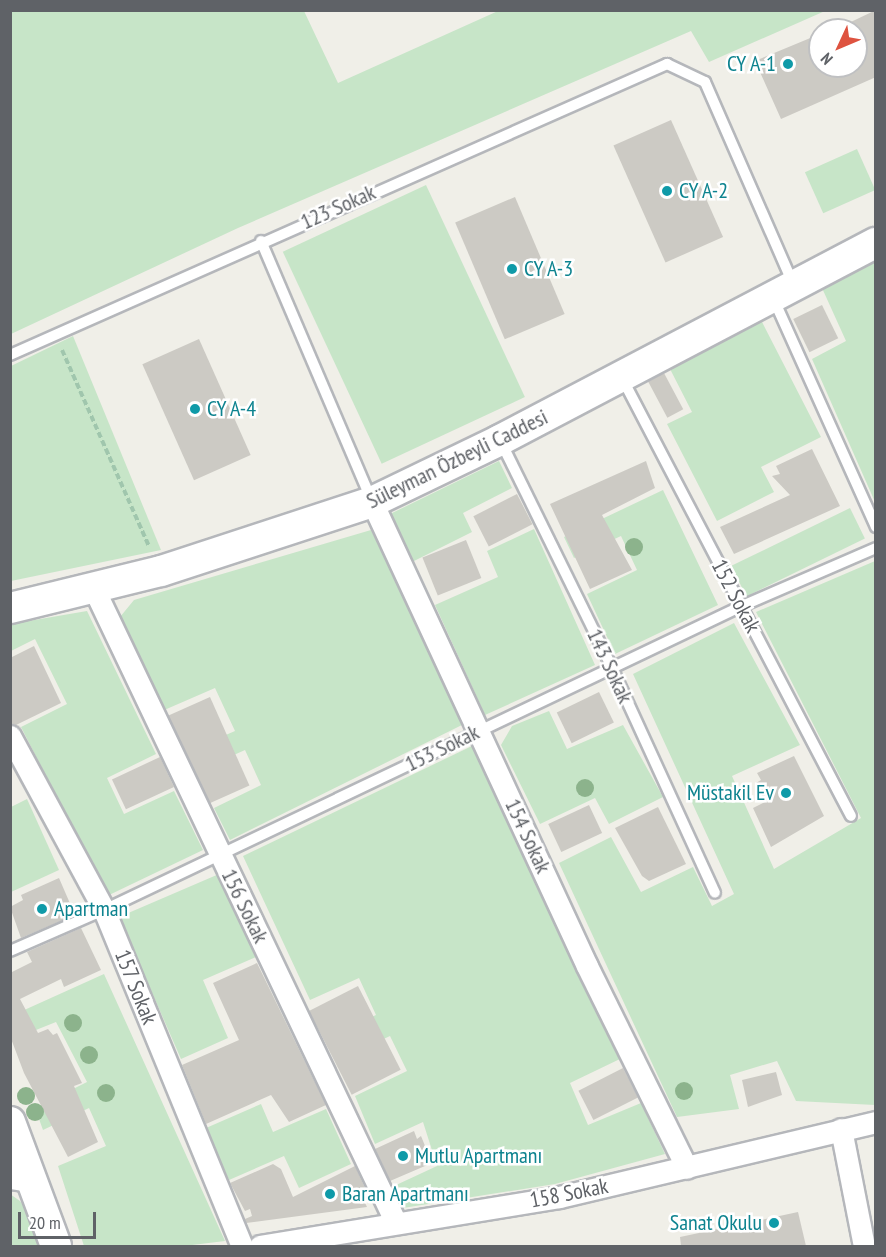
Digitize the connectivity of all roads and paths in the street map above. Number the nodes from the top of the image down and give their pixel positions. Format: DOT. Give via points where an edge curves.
graph roads {
  1 [pos="261,241"];
  2 [pos="876,243"];
  3 [pos="783,291"];
  4 [pos="55,333"];
  5 [pos="10,355"];
  6 [pos="621,377"];
  7 [pos="500,440"];
  8 [pos="372,502"];
  9 [pos="876,527"];
  10 [pos="876,548"];
  11 [pos="161,571"];
  12 [pos="94,589"];
  13 [pos="742,606"];
  14 [pos="10,608"];
  15 [pos="612,668"];
  16 [pos="480,730"];
  17 [pos="10,736"];
  18 [pos="851,816"];
  19 [pos="220,854"];
  20 [pos="715,893"];
  21 [pos="104,910"];
  22 [pos="10,951"];
  23 [pos="10,1122"];
  24 [pos="876,1122"];
  25 [pos="841,1129"];
  26 [pos="687,1168"];
  27 [pos="22,1180"];
  28 [pos="396,1223"];
  29 [pos="56,1246"];
  30 [pos="242,1246"];
  31 [pos="260,1246"];
  32 [pos="864,1246"];
  1 -- 3 [label="lane, 123 Sokak" via="667,64 705,81"];
  1 -- 4 [label="lane, 123 Sokak"];
  1 -- 8 [label="lane"];
  2 -- 3 [label="street, Süleyman Özbeyli Caddesi"];
  3 -- 6 [label="street, Süleyman Özbeyli Caddesi"];
  3 -- 9 [label="lane"];
  4 -- 5 [label="lane, 123 Sokak"];
  4 -- 11 [label="path"];
  6 -- 7 [label="street, Süleyman Özbeyli Caddesi"];
  6 -- 13 [label="lane, 152 Sokak"];
  7 -- 8 [label="street, Süleyman Özbeyli Caddesi"];
  7 -- 15 [label="lane, 143 Sokak"];
  8 -- 11 [label="street, Süleyman Özbeyli Caddesi"];
  8 -- 16 [label="street, 154 Sokak"];
  10 -- 13 [label="lane, 153 Sokak"];
  11 -- 12 [label="street, Süleyman Özbeyli Caddesi"];
  12 -- 14 [label="street, Süleyman Özbeyli Caddesi"];
  12 -- 19 [label="street, 156 Sokak"];
  13 -- 15 [label="lane, 153 Sokak"];
  13 -- 18 [label="lane, 152 Sokak"];
  15 -- 16 [label="lane, 153 Sokak"];
  15 -- 20 [label="lane, 143 Sokak"];
  16 -- 19 [label="lane, 153 Sokak"];
  16 -- 26 [label="street, 154 Sokak" via="588,966"];
  17 -- 21 [label="street, 157 Sokak"];
  19 -- 21 [label="lane, 153 Sokak"];
  19 -- 28 [label="street, 156 Sokak"];
  21 -- 22 [label="lane, 153 Sokak"];
  21 -- 30 [label="street, 157 Sokak"];
  23 -- 27 [label="street"];
  24 -- 25 [label="street, 158 Sokak"];
  25 -- 26 [label="street, 158 Sokak"];
  25 -- 32 [label="street"];
  26 -- 28 [label="street, 158 Sokak" via="559,1197"];
  27 -- 29 [label="street"];
  28 -- 31 [label="street, 158 Sokak"];
}
